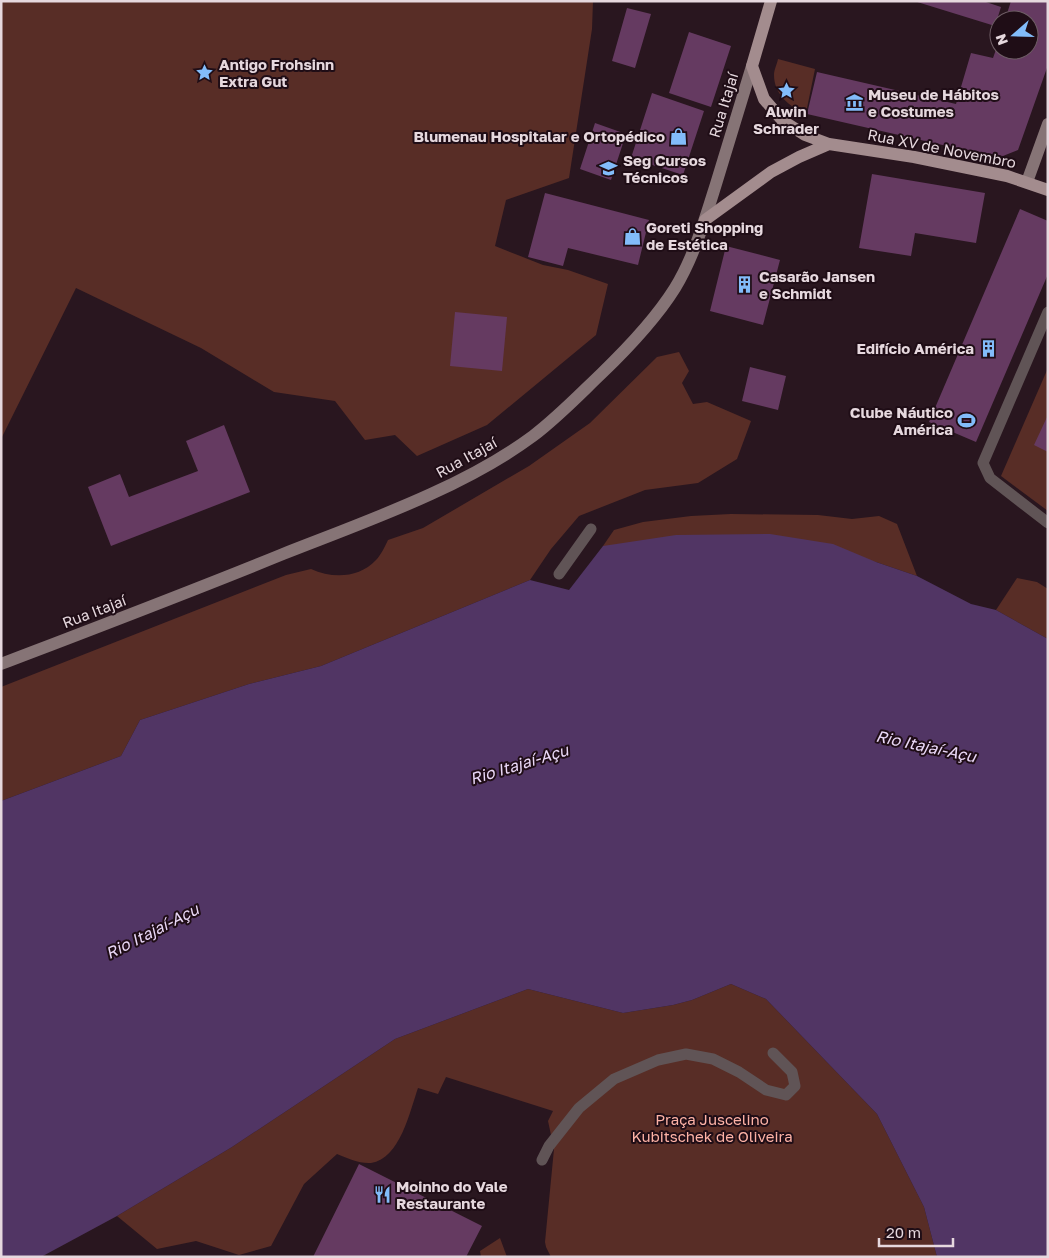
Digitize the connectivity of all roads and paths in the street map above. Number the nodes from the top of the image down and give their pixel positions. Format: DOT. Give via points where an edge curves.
graph roads {
  1 [pos="771,1"];
  2 [pos="752,66"];
  3 [pos="1048,124"];
  4 [pos="829,144"];
  5 [pos="1027,182"];
  6 [pos="1048,190"];
  7 [pos="705,220"];
  8 [pos="1048,312"];
  9 [pos="1048,523"];
  10 [pos="590,530"];
  11 [pos="559,574"];
  12 [pos="1,664"];
  13 [pos="773,1053"];
  14 [pos="542,1160"];
  1 -- 2 [label="main road"];
  2 -- 4 [label="main road, Rua XV de Novembro" via="764,99 783,122"];
  2 -- 7 [label="main road, Rua Itajaí"];
  3 -- 5 [label="main road"];
  4 -- 5 [label="main road, Rua XV de Novembro" via="914,157"];
  4 -- 7 [label="main road" via="754,182"];
  5 -- 6 [label="main road, Rua XV de Novembro"];
  7 -- 12 [label="main road, Rua Itajaí" via="690,259 655,317 566,408 533,436 495,461 388,512"];
  8 -- 9 [label="lane" via="983,463 990,478"];
  10 -- 11 [label="lane"];
  13 -- 14 [label="lane" via="792,1072 795,1086 786,1095 766,1090 713,1059 686,1054 658,1060 614,1079 579,1108 548,1146"];
}
